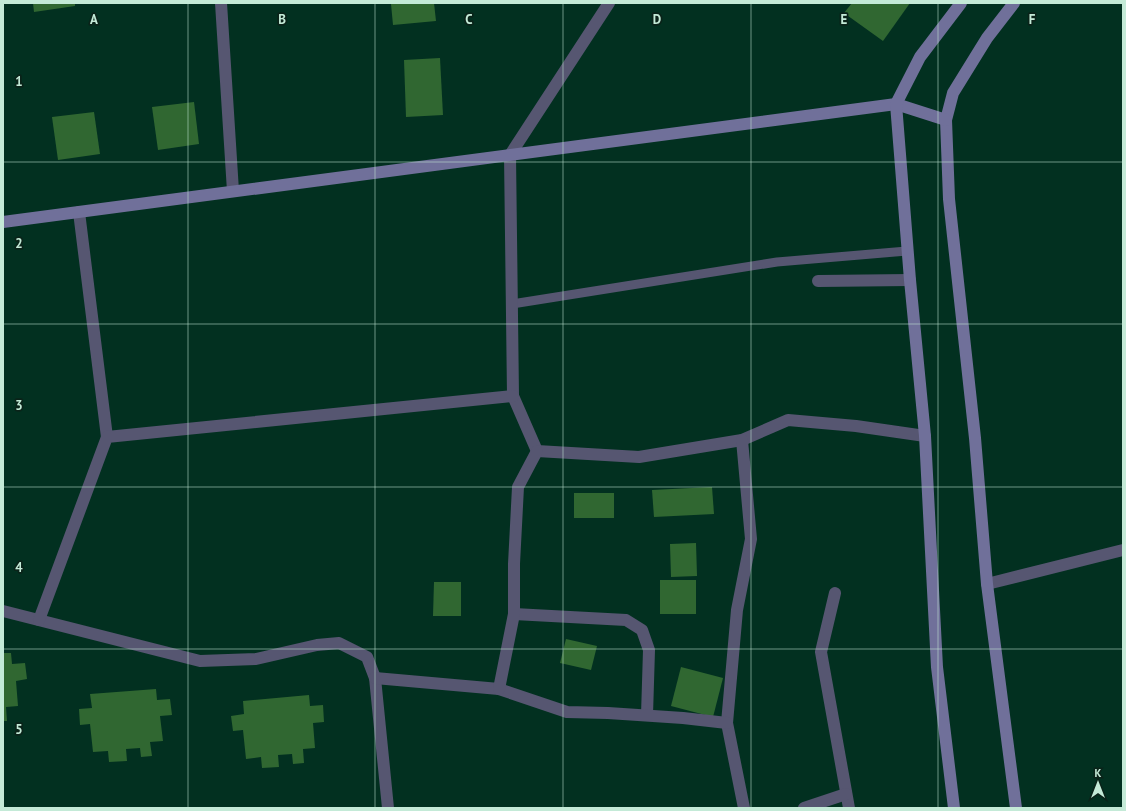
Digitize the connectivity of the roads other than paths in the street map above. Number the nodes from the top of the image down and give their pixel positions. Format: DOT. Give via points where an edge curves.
graph roads {
  1 [pos="221,3"];
  2 [pos="608,3"];
  3 [pos="961,3"];
  4 [pos="1014,3"];
  5 [pos="896,104"];
  6 [pos="946,120"];
  7 [pos="510,155"];
  8 [pos="233,191"];
  9 [pos="79,212"];
  10 [pos="3,222"];
  11 [pos="907,251"];
  12 [pos="910,280"];
  13 [pos="818,281"];
  14 [pos="512,304"];
  15 [pos="513,396"];
  16 [pos="925,436"];
  17 [pos="107,437"];
  18 [pos="742,440"];
  19 [pos="537,451"];
  20 [pos="1123,550"];
  21 [pos="987,584"];
  22 [pos="835,594"];
  23 [pos="3,611"];
  24 [pos="514,614"];
  25 [pos="39,620"];
  26 [pos="375,678"];
  27 [pos="499,689"];
  28 [pos="647,715"];
  29 [pos="727,723"];
  30 [pos="846,794"];
  31 [pos="388,808"];
  32 [pos="744,808"];
  33 [pos="804,808"];
  34 [pos="849,808"];
  35 [pos="954,808"];
  36 [pos="1016,808"];
  1 -- 8 [label="street"];
  2 -- 7 [label="street"];
  3 -- 5 [label="main road" via="920,57"];
  4 -- 6 [label="main road" via="987,38 953,93"];
  5 -- 6 [label="main road"];
  5 -- 7 [label="main road"];
  5 -- 11 [label="main road"];
  6 -- 21 [label="main road" via="949,199 976,438"];
  7 -- 8 [label="main road"];
  7 -- 14 [label="street"];
  8 -- 9 [label="main road"];
  9 -- 10 [label="main road"];
  9 -- 17 [label="street"];
  11 -- 12 [label="main road"];
  11 -- 14 [label="lane" via="777,262"];
  12 -- 13 [label="street"];
  12 -- 16 [label="main road"];
  14 -- 15 [label="street"];
  15 -- 17 [label="street"];
  15 -- 19 [label="street"];
  16 -- 18 [label="street" via="788,420"];
  16 -- 35 [label="main road" via="937,667"];
  17 -- 25 [label="street"];
  18 -- 19 [label="street" via="639,457"];
  18 -- 29 [label="street" via="751,539 737,610"];
  19 -- 24 [label="street" via="518,487"];
  20 -- 21 [label="street"];
  21 -- 36 [label="main road"];
  22 -- 30 [label="street" via="821,652"];
  23 -- 25 [label="street"];
  24 -- 27 [label="street"];
  24 -- 28 [label="street" via="626,620 642,630 649,650"];
  25 -- 26 [label="street" via="200,661 256,659 339,643 366,657"];
  26 -- 27 [label="street"];
  26 -- 31 [label="street"];
  27 -- 28 [label="street" via="567,712"];
  28 -- 29 [label="street"];
  29 -- 32 [label="street"];
  30 -- 33 [label="street"];
  30 -- 34 [label="street"];
}
